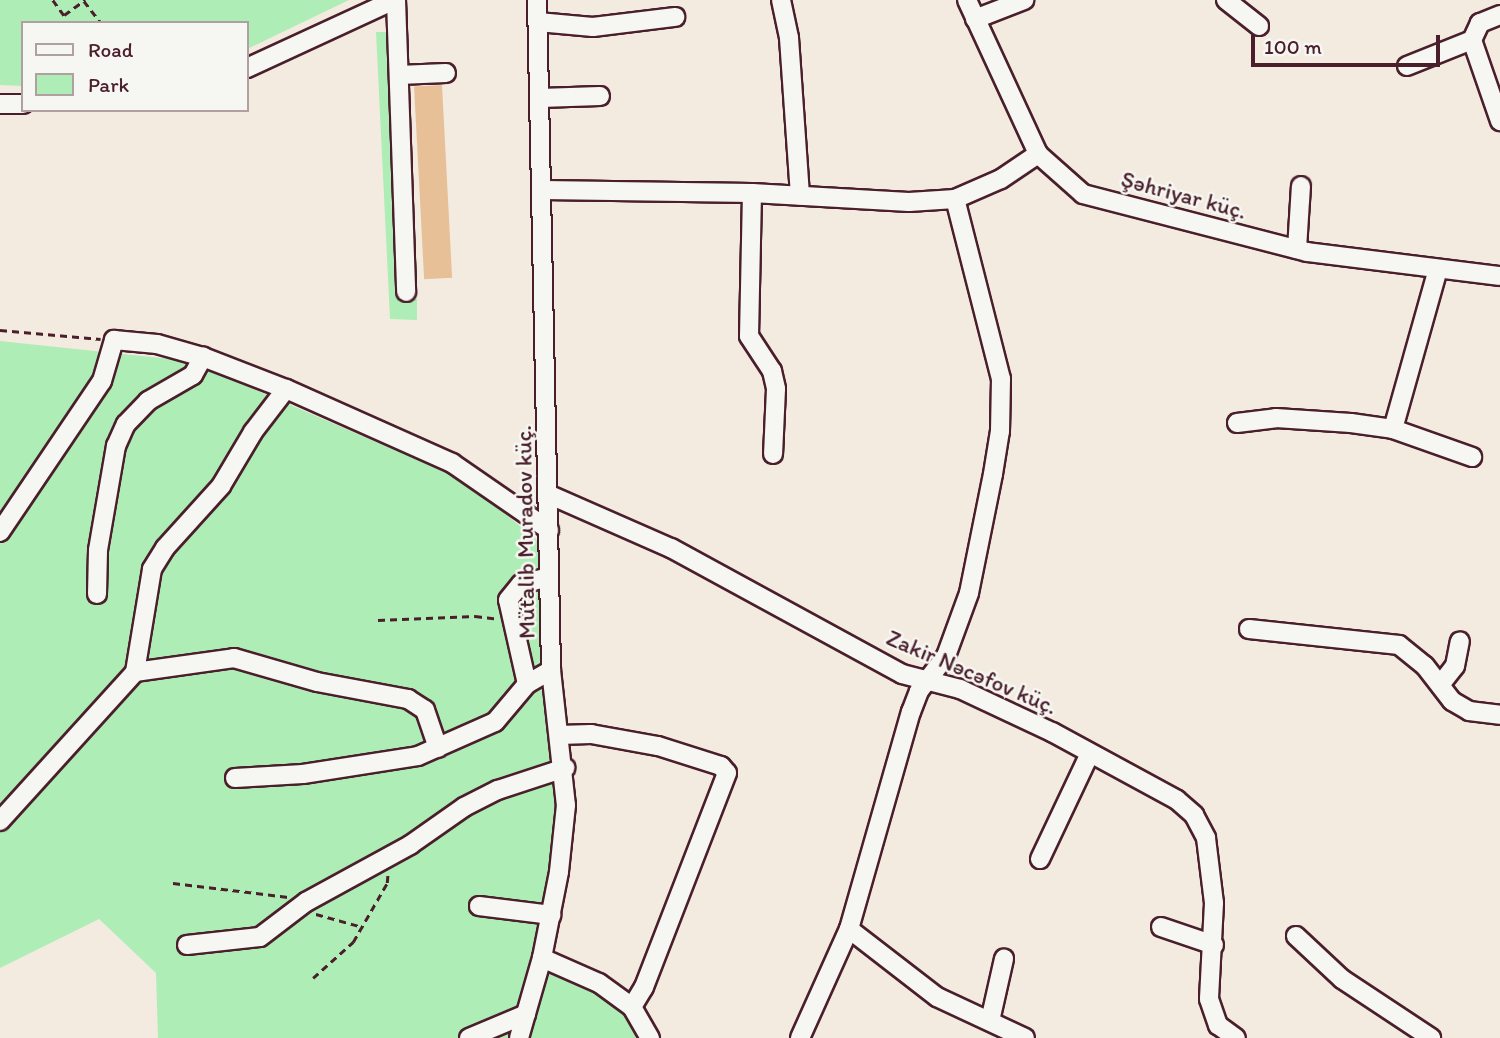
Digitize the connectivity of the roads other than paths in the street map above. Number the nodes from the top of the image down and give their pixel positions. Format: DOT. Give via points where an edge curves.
graph roads {
  1 [pos="395,0"];
  2 [pos="537,0"];
  3 [pos="781,0"];
  4 [pos="967,0"];
  5 [pos="1024,0"];
  6 [pos="1226,0"];
  7 [pos="1500,15"];
  8 [pos="675,18"];
  9 [pos="975,19"];
  10 [pos="538,22"];
  11 [pos="1259,26"];
  12 [pos="1472,40"];
  13 [pos="1407,66"];
  14 [pos="248,68"];
  15 [pos="446,73"];
  16 [pos="399,75"];
  17 [pos="600,96"];
  18 [pos="540,98"];
  19 [pos="0,104"];
  20 [pos="21,104"];
  21 [pos="1500,121"];
  22 [pos="1038,154"];
  23 [pos="1301,186"];
  24 [pos="543,190"];
  25 [pos="752,193"];
  26 [pos="800,196"];
  27 [pos="955,199"];
  28 [pos="1297,249"];
  29 [pos="1438,269"];
  30 [pos="1500,276"];
  31 [pos="406,292"];
  32 [pos="203,357"];
  33 [pos="286,389"];
  34 [pos="1237,423"];
  35 [pos="1393,429"];
  36 [pos="773,454"];
  37 [pos="1472,457"];
  38 [pos="550,495"];
  39 [pos="549,530"];
  40 [pos="0,532"];
  41 [pos="549,577"];
  42 [pos="97,594"];
  43 [pos="1250,629"];
  44 [pos="1460,641"];
  45 [pos="551,670"];
  46 [pos="135,672"];
  47 [pos="926,681"];
  48 [pos="527,684"];
  49 [pos="1440,685"];
  50 [pos="1500,715"];
  51 [pos="559,735"];
  52 [pos="438,748"];
  53 [pos="1090,753"];
  54 [pos="565,768"];
  55 [pos="235,778"];
  56 [pos="0,821"];
  57 [pos="1040,859"];
  58 [pos="479,906"];
  59 [pos="551,915"];
  60 [pos="1161,927"];
  61 [pos="849,929"];
  62 [pos="1296,936"];
  63 [pos="187,945"];
  64 [pos="1214,945"];
  65 [pos="542,958"];
  66 [pos="1004,959"];
  67 [pos="632,1007"];
  68 [pos="526,1014"];
  69 [pos="990,1021"];
  70 [pos="469,1038"];
  71 [pos="519,1038"];
  72 [pos="650,1038"];
  73 [pos="800,1038"];
  74 [pos="1025,1038"];
  75 [pos="1236,1038"];
  76 [pos="1431,1038"];
  1 -- 14 [label="street"];
  1 -- 16 [label="street"];
  2 -- 10 [label="street, Mütalib Muradov küç."];
  3 -- 26 [label="street" via="789,38"];
  4 -- 9 [label="street, Şəhriyar küç."];
  5 -- 9 [label="street"];
  6 -- 11 [label="street"];
  7 -- 12 [label="street" via="1480,23"];
  8 -- 10 [label="street" via="593,27"];
  9 -- 22 [label="street, Şəhriyar küç."];
  10 -- 18 [label="street, Mütalib Muradov küç."];
  12 -- 13 [label="street"];
  12 -- 21 [label="street"];
  15 -- 16 [label="street"];
  16 -- 31 [label="street"];
  17 -- 18 [label="street"];
  18 -- 24 [label="street, Mütalib Muradov küç."];
  19 -- 20 [label="street"];
  22 -- 27 [label="street" via="1001,179"];
  22 -- 28 [label="street, Şəhriyar küç." via="1083,194"];
  23 -- 28 [label="street"];
  24 -- 25 [label="street"];
  24 -- 38 [label="street, Mütalib Muradov küç."];
  25 -- 26 [label="street"];
  25 -- 36 [label="street" via="749,337 772,371 776,389"];
  26 -- 27 [label="street" via="909,202"];
  27 -- 47 [label="street" via="1001,379 1000,431 969,593 946,656"];
  28 -- 29 [label="street, Şəhriyar küç."];
  29 -- 30 [label="street, Şəhriyar küç."];
  29 -- 35 [label="street"];
  32 -- 33 [label="street"];
  32 -- 40 [label="street" via="157,344 114,340 102,381"];
  32 -- 42 [label="street" via="193,374 148,401 126,424 116,446 98,550"];
  33 -- 39 [label="street" via="452,463"];
  33 -- 46 [label="street" via="221,486 152,569"];
  34 -- 35 [label="street" via="1276,418"];
  35 -- 37 [label="street"];
  38 -- 39 [label="street, Mütalib Muradov küç."];
  38 -- 47 [label="street, Zakir Nəcəfov küç." via="671,548 902,674"];
  39 -- 41 [label="street, Mütalib Muradov küç."];
  41 -- 45 [label="street, Mütalib Muradov küç."];
  41 -- 48 [label="street" via="512,590 508,617"];
  43 -- 49 [label="street" via="1399,645"];
  44 -- 49 [label="street" via="1455,666"];
  45 -- 48 [label="street"];
  45 -- 51 [label="street, Mütalib Muradov küç."];
  46 -- 52 [label="street" via="234,658 317,682 408,699 425,709"];
  46 -- 56 [label="street"];
  47 -- 53 [label="street, Zakir Nəcəfov küç." via="960,689"];
  47 -- 61 [label="street" via="911,712"];
  48 -- 52 [label="street" via="508,713"];
  49 -- 50 [label="street" via="1452,701 1469,710"];
  51 -- 54 [label="street, Mütalib Muradov küç."];
  51 -- 67 [label="street" via="591,734 658,746 721,766 727,773 644,987"];
  52 -- 55 [label="street" via="379,764"];
  53 -- 57 [label="street"];
  53 -- 64 [label="street, Zakir Nəcəfov küç." via="1177,800 1202,824 1214,903"];
  54 -- 59 [label="street, Mütalib Muradov küç." via="566,805"];
  54 -- 63 [label="street" via="498,790 464,807 389,857 306,902 260,937"];
  58 -- 59 [label="street"];
  59 -- 65 [label="street, Mütalib Muradov küç."];
  60 -- 64 [label="street"];
  61 -- 69 [label="street" via="937,997"];
  61 -- 73 [label="street"];
  62 -- 76 [label="street" via="1342,979"];
  64 -- 75 [label="street, Zakir Nəcəfov küç." via="1212,1016"];
  65 -- 67 [label="street" via="598,983"];
  65 -- 68 [label="street, Mütalib Muradov küç."];
  66 -- 69 [label="street"];
  67 -- 72 [label="street"];
  68 -- 70 [label="street"];
  68 -- 71 [label="street, Mütalib Muradov küç."];
  69 -- 74 [label="street"];
}
